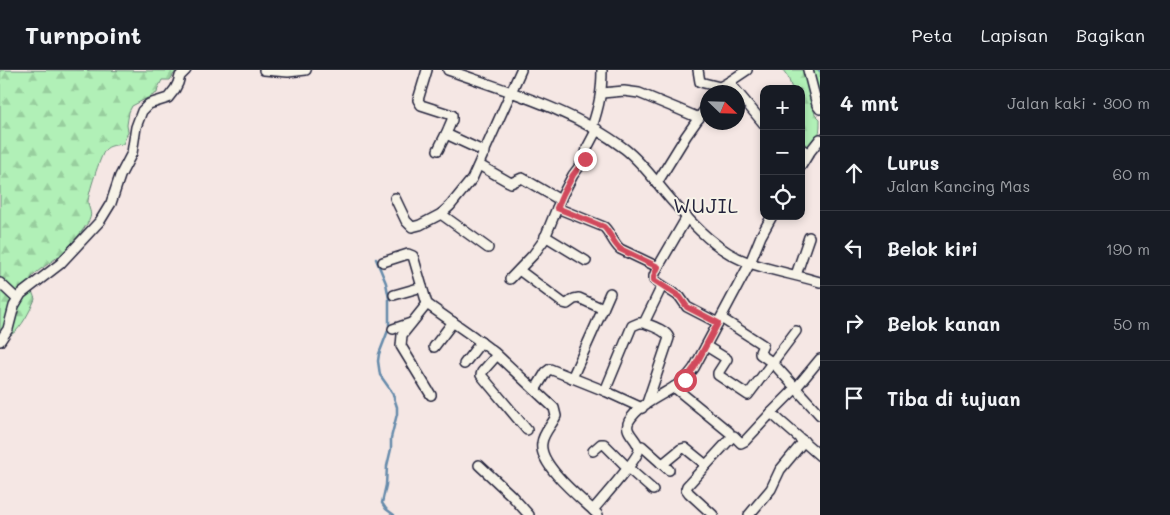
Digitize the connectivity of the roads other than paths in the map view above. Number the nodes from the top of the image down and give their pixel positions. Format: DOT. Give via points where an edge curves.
graph roads {
  1 [pos="186,70"];
  2 [pos="264,70"];
  3 [pos="306,70"];
  4 [pos="426,70"];
  5 [pos="448,70"];
  6 [pos="521,70"];
  7 [pos="602,70"];
  8 [pos="698,70"];
  9 [pos="747,70"];
  10 [pos="808,70"];
  11 [pos="464,73"];
  12 [pos="729,82"];
  13 [pos="707,85"];
  14 [pos="725,85"];
  15 [pos="510,92"];
  16 [pos="602,92"];
  17 [pos="820,109"];
  18 [pos="699,118"];
  19 [pos="760,119"];
  20 [pos="594,128"];
  21 [pos="446,134"];
  22 [pos="820,139"];
  23 [pos="438,150"];
  24 [pos="805,151"];
  25 [pos="484,152"];
  26 [pos="479,165"];
  27 [pos="657,183"];
  28 [pos="395,198"];
  29 [pos="559,204"];
  30 [pos="441,214"];
  31 [pos="687,217"];
  32 [pos="770,220"];
  33 [pos="545,236"];
  34 [pos="809,237"];
  35 [pos="488,248"];
  36 [pos="586,261"];
  37 [pos="383,262"];
  38 [pos="750,263"];
  39 [pos="658,267"];
  40 [pos="519,270"];
  41 [pos="796,275"];
  42 [pos="510,279"];
  43 [pos="0,282"];
  44 [pos="820,282"];
  45 [pos="662,286"];
  46 [pos="422,288"];
  47 [pos="610,293"];
  48 [pos="394,294"];
  49 [pos="18,300"];
  50 [pos="427,304"];
  51 [pos="603,309"];
  52 [pos="719,321"];
  53 [pos="453,322"];
  54 [pos="411,323"];
  55 [pos="644,323"];
  56 [pos="393,329"];
  57 [pos="796,331"];
  58 [pos="0,341"];
  59 [pos="481,342"];
  60 [pos="706,346"];
  61 [pos="434,347"];
  62 [pos="497,355"];
  63 [pos="820,359"];
  64 [pos="773,363"];
  65 [pos="464,364"];
  66 [pos="572,378"];
  67 [pos="674,387"];
  68 [pos="796,388"];
  69 [pos="535,390"];
  70 [pos="605,391"];
  71 [pos="432,395"];
  72 [pos="644,405"];
  73 [pos="771,413"];
  74 [pos="820,415"];
  75 [pos="526,430"];
  76 [pos="729,432"];
  77 [pos="804,441"];
  78 [pos="639,447"];
  79 [pos="593,451"];
  80 [pos="820,456"];
  81 [pos="661,463"];
  82 [pos="479,465"];
  83 [pos="706,465"];
  84 [pos="628,468"];
  85 [pos="669,470"];
  86 [pos="653,490"];
  87 [pos="596,513"];
  88 [pos="529,515"];
  89 [pos="713,515"];
  90 [pos="749,515"];
  1 -- 49 [label="street" via="168,98 149,104 142,111 132,154 100,221 60,264 25,290"];
  2 -- 3 [label="street"];
  4 -- 21 [label="street" via="418,100 421,105 452,115"];
  5 -- 11 [label="street"];
  6 -- 15 [label="street"];
  7 -- 16 [label="street"];
  8 -- 13 [label="street" via="700,82"];
  9 -- 12 [label="street"];
  10 -- 17 [label="street"];
  11 -- 15 [label="street"];
  12 -- 14 [label="street"];
  12 -- 19 [label="street"];
  15 -- 20 [label="street"];
  15 -- 25 [label="street"];
  16 -- 18 [label="street" via="639,93"];
  16 -- 20 [label="street"];
  18 -- 27 [label="street"];
  20 -- 27 [label="street" via="626,150"];
  20 -- 29 [label="street" via="584,162 573,175"];
  21 -- 23 [label="street"];
  21 -- 25 [label="street"];
  22 -- 24 [label="street"];
  25 -- 26 [label="street"];
  26 -- 29 [label="street" via="509,182 524,179"];
  26 -- 30 [label="street" via="472,179"];
  27 -- 31 [label="street"];
  28 -- 30 [label="street" via="412,227"];
  29 -- 33 [label="street"];
  29 -- 39 [label="street" via="604,227 620,249"];
  30 -- 35 [label="street"];
  31 -- 38 [label="street" via="716,244"];
  31 -- 39 [label="street"];
  32 -- 38 [label="street"];
  33 -- 36 [label="street"];
  33 -- 40 [label="street"];
  34 -- 41 [label="street"];
  37 -- 46 [label="street" via="408,254 414,257"];
  38 -- 41 [label="street"];
  38 -- 52 [label="street"];
  39 -- 45 [label="street" via="653,279"];
  40 -- 42 [label="street"];
  40 -- 51 [label="street" via="563,303 579,298"];
  41 -- 44 [label="street"];
  43 -- 49 [label="street"];
  45 -- 52 [label="street" via="680,297 687,307"];
  45 -- 55 [label="street"];
  46 -- 48 [label="street"];
  46 -- 50 [label="street"];
  47 -- 51 [label="street"];
  49 -- 58 [label="street" via="8,329"];
  50 -- 53 [label="street"];
  50 -- 54 [label="street"];
  51 -- 66 [label="street"];
  52 -- 60 [label="street"];
  52 -- 64 [label="street" via="763,345 760,353"];
  53 -- 59 [label="street"];
  53 -- 61 [label="street"];
  54 -- 56 [label="street"];
  54 -- 71 [label="street" via="402,335 401,346"];
  55 -- 70 [label="street" via="632,326"];
  55 -- 72 [label="street" via="665,332 669,338"];
  57 -- 64 [label="street"];
  59 -- 62 [label="street"];
  59 -- 65 [label="street"];
  60 -- 64 [label="street" via="727,359 718,375 747,395"];
  60 -- 67 [label="street" via="690,374"];
  62 -- 69 [label="street"];
  62 -- 75 [label="street" via="481,376"];
  63 -- 68 [label="street"];
  64 -- 68 [label="street"];
  66 -- 69 [label="street" via="550,369"];
  66 -- 70 [label="street"];
  67 -- 72 [label="street"];
  67 -- 76 [label="street"];
  68 -- 73 [label="street"];
  68 -- 74 [label="street"];
  69 -- 87 [label="street" via="554,408 556,416 542,442 542,453 558,477"];
  70 -- 72 [label="street"];
  72 -- 78 [label="street" via="628,425"];
  73 -- 77 [label="street"];
  73 -- 83 [label="street" via="745,441 741,443 733,436"];
  77 -- 80 [label="street"];
  77 -- 90 [label="street"];
  78 -- 81 [label="street" via="642,446"];
  78 -- 84 [label="street"];
  79 -- 84 [label="street" via="603,443"];
  81 -- 83 [label="street" via="685,448"];
  81 -- 85 [label="street"];
  82 -- 88 [label="street"];
  83 -- 89 [label="street" via="686,488"];
  84 -- 86 [label="street"];
  84 -- 87 [label="street"];
}
